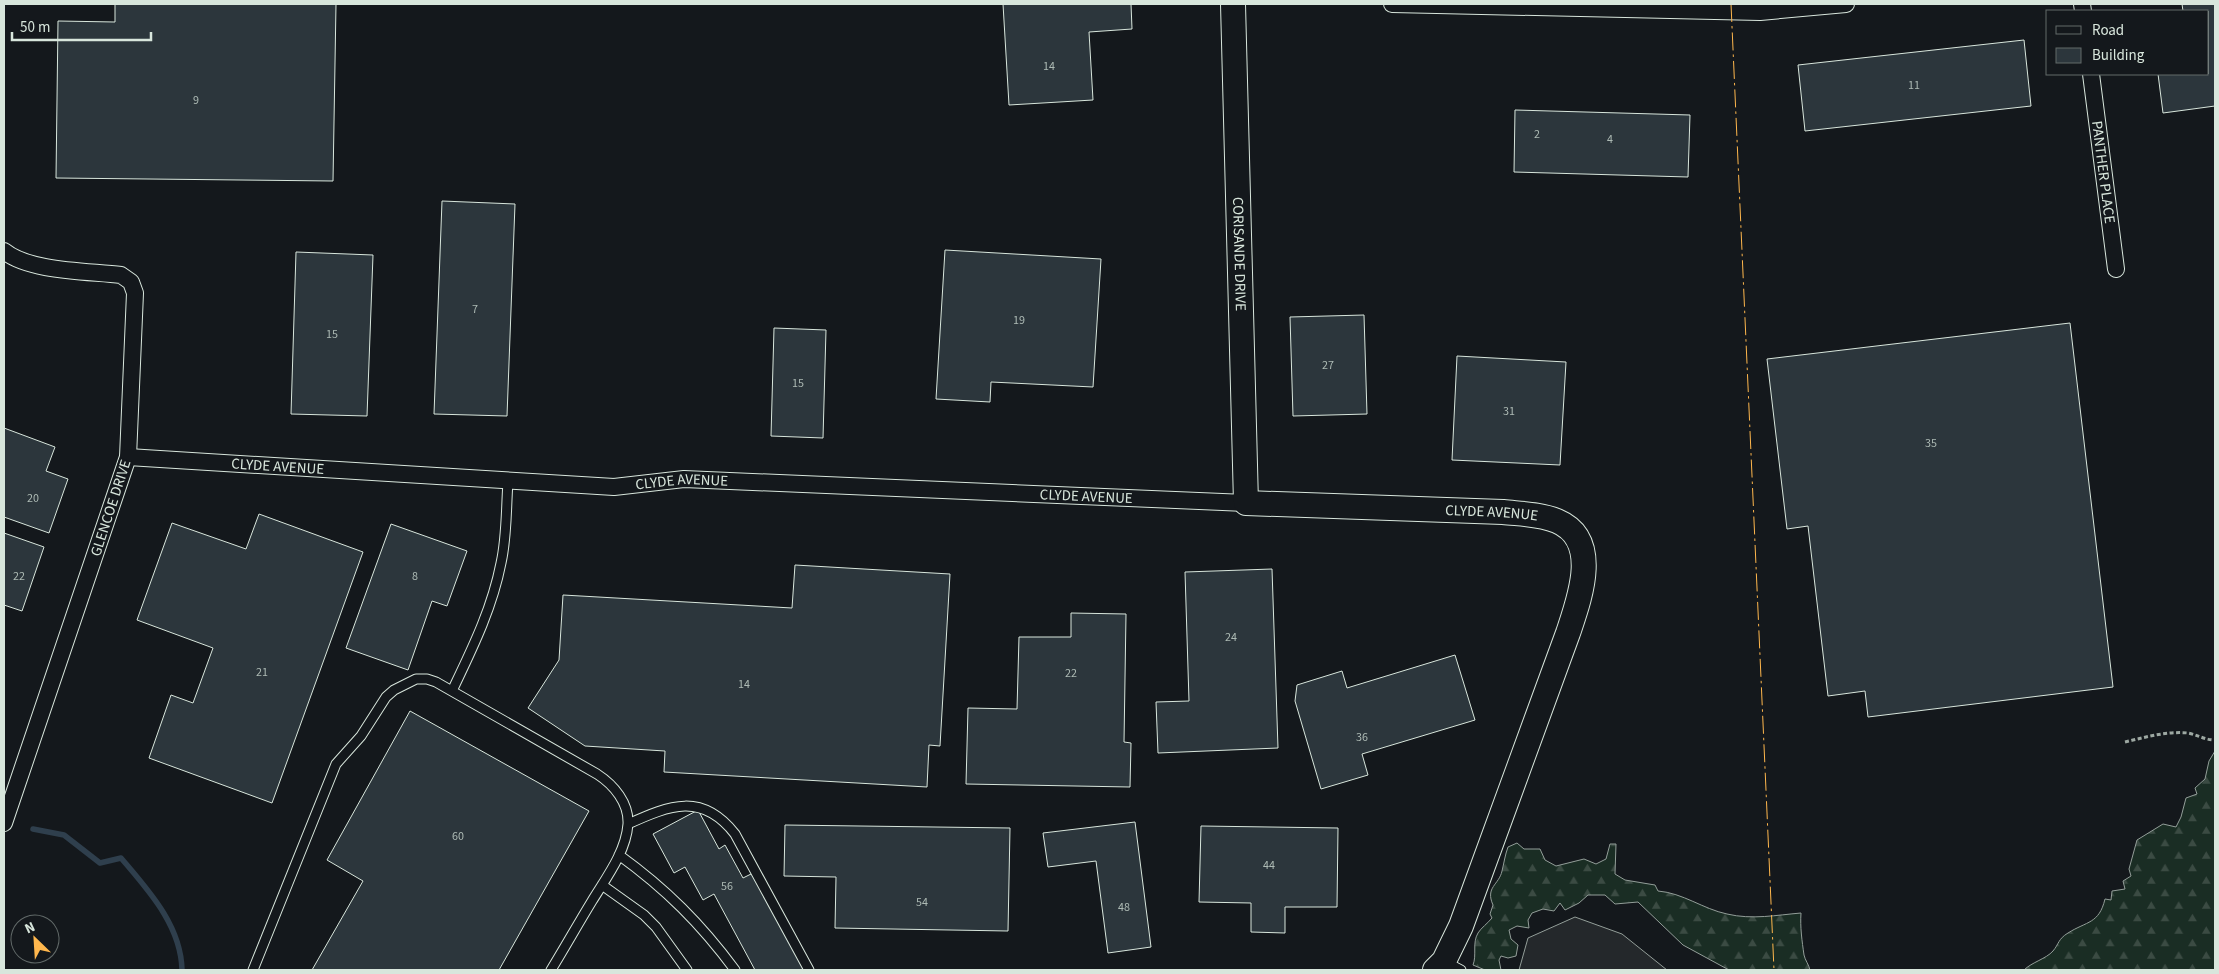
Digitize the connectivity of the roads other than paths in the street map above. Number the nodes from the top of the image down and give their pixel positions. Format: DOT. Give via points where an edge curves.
graph roads {
  1 [pos="1233,4"];
  2 [pos="1392,4"];
  3 [pos="1846,4"];
  4 [pos="2091,75"];
  5 [pos="4,251"];
  6 [pos="2116,269"];
  7 [pos="128,458"];
  8 [pos="508,482"];
  9 [pos="1246,503"];
  10 [pos="452,691"];
  11 [pos="4,823"];
  12 [pos="628,824"];
  13 [pos="619,855"];
  14 [pos="602,885"];
  15 [pos="1447,967"];
  16 [pos="253,970"];
  17 [pos="551,970"];
  18 [pos="687,970"];
  19 [pos="736,970"];
  20 [pos="809,970"];
  1 -- 9 [label="street, CORISANDE DRIVE"];
  2 -- 3 [label="street" via="1760,12"];
  4 -- 6 [label="street, PANTHER PLACE"];
  5 -- 7 [label="street, GLENCOE DRIVE" via="36,264 121,275 131,282 135,305"];
  7 -- 8 [label="street, CLYDE AVENUE"];
  7 -- 11 [label="street, GLENCOE DRIVE"];
  8 -- 9 [label="street, CLYDE AVENUE" via="614,487 684,479"];
  8 -- 10 [label="lane" via="502,561 493,598"];
  9 -- 15 [label="street, CLYDE AVENUE" via="1540,516 1558,521 1574,532 1581,546 1582,591"];
  10 -- 12 [label="lane" via="608,782 626,808"];
  10 -- 16 [label="lane" via="427,679 416,679 394,690 386,697 362,736 336,764"];
  12 -- 13 [label="lane"];
  12 -- 20 [label="lane" via="669,807 686,805 701,807 726,822"];
  13 -- 14 [label="lane"];
  13 -- 19 [label="lane" via="680,904"];
  14 -- 17 [label="lane"];
  14 -- 18 [label="lane" via="656,927"];
}
